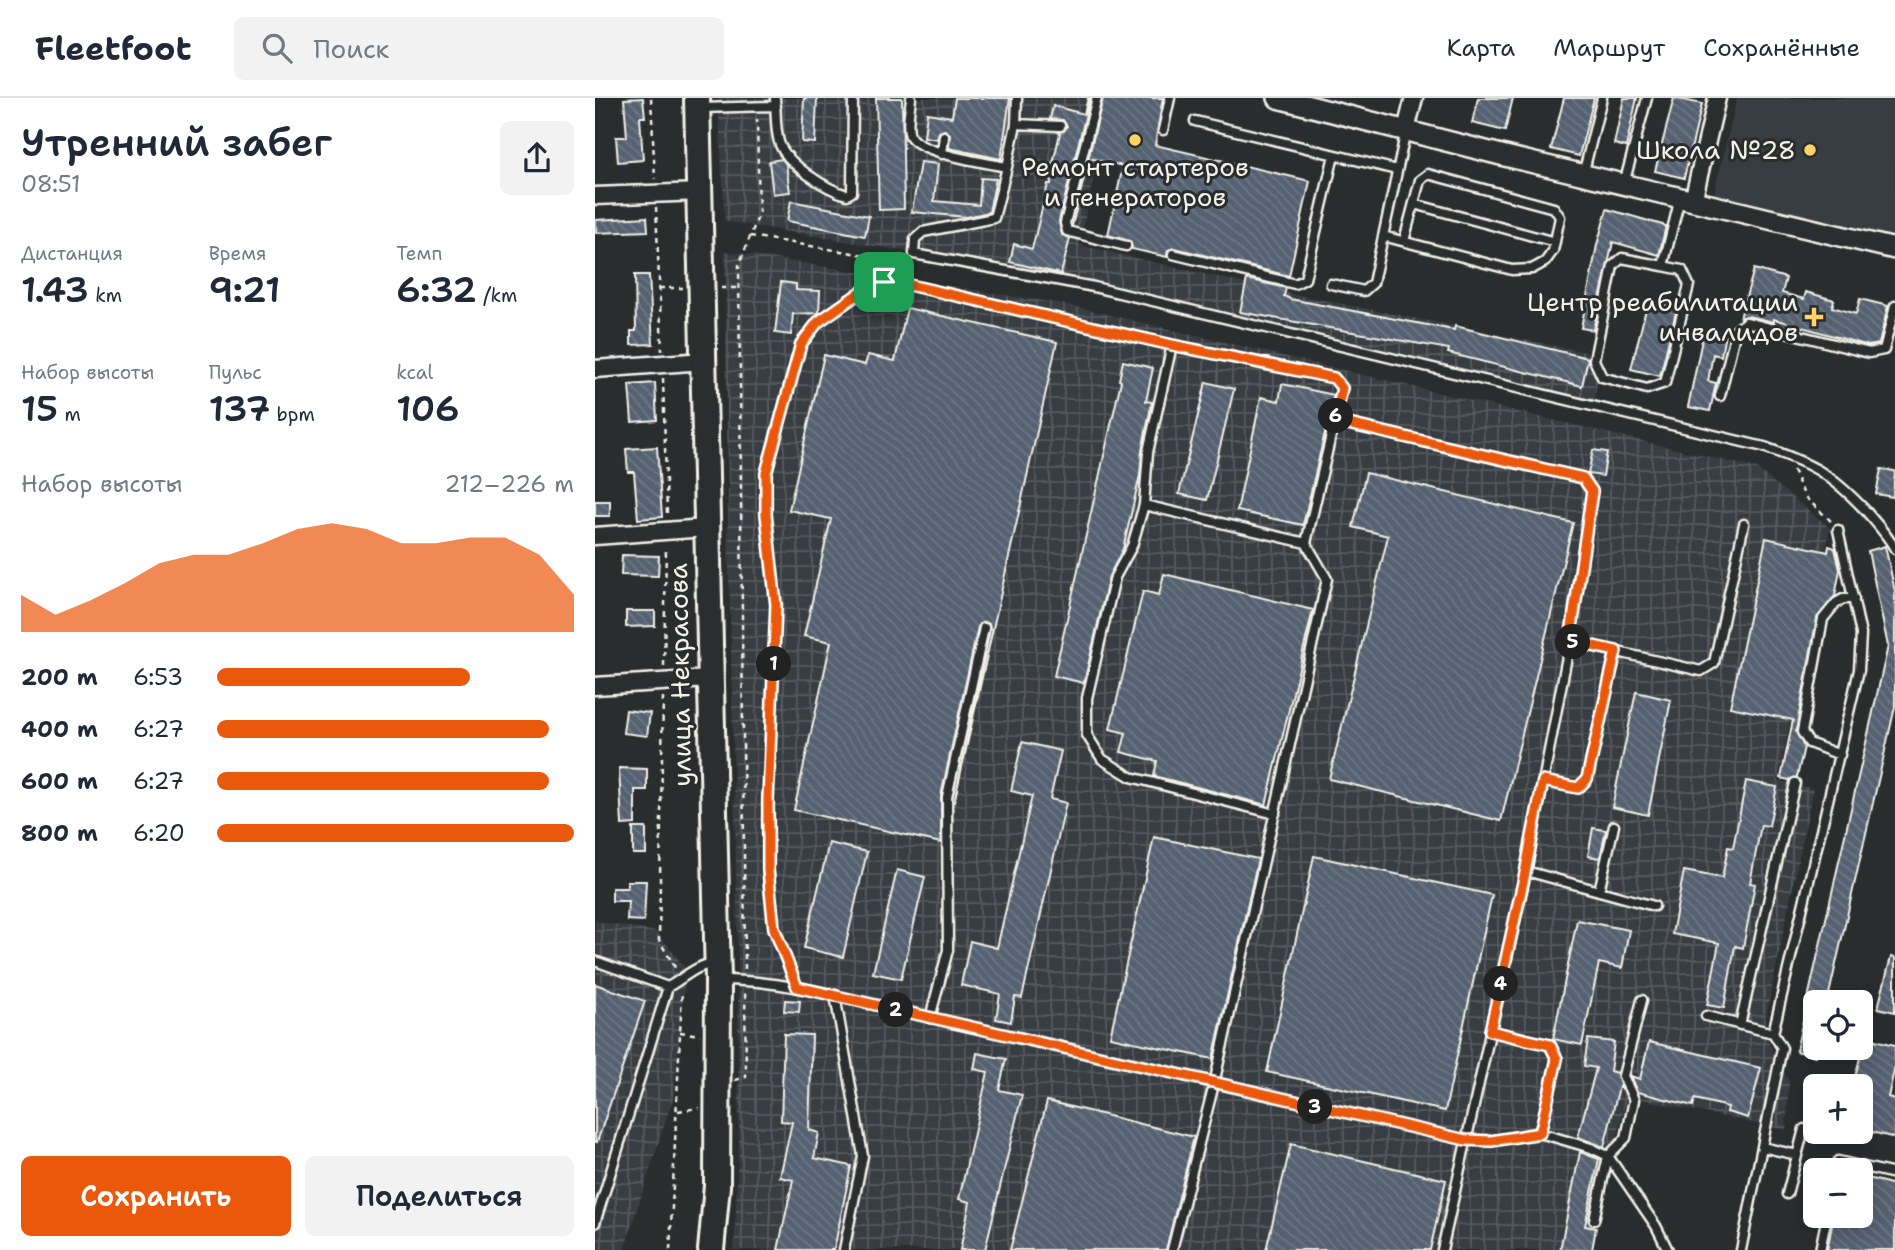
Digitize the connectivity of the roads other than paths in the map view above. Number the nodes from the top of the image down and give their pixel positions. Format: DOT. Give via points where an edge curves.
graph roads {
  1 [pos="853,98"];
  2 [pos="911,98"];
  3 [pos="1017,98"];
  4 [pos="1097,98"];
  5 [pos="1170,98"];
  6 [pos="1278,98"];
  7 [pos="1414,98"];
  8 [pos="1602,98"];
  9 [pos="1647,98"];
  10 [pos="1717,98"];
  11 [pos="776,102"];
  12 [pos="698,103"];
  13 [pos="1329,104"];
  14 [pos="1195,121"];
  15 [pos="1016,124"];
  16 [pos="1060,126"];
  17 [pos="1163,130"];
  18 [pos="1406,130"];
  19 [pos="944,136"];
  20 [pos="942,154"];
  21 [pos="1334,155"];
  22 [pos="1007,167"];
  23 [pos="1398,170"];
  24 [pos="1583,174"];
  25 [pos="1624,184"];
  26 [pos="701,192"];
  27 [pos="595,197"];
  28 [pos="1686,200"];
  29 [pos="1414,204"];
  30 [pos="1383,236"];
  31 [pos="1404,241"];
  32 [pos="1555,242"];
  33 [pos="1126,246"];
  34 [pos="1895,249"];
  35 [pos="1173,254"];
  36 [pos="1663,266"];
  37 [pos="1331,284"];
  38 [pos="1895,306"];
  39 [pos="1172,345"];
  40 [pos="704,361"];
  41 [pos="595,369"];
  42 [pos="1720,396"];
  43 [pos="1335,421"];
  44 [pos="1144,505"];
  45 [pos="1744,524"];
  46 [pos="706,528"];
  47 [pos="1838,530"];
  48 [pos="1891,532"];
  49 [pos="595,536"];
  50 [pos="1306,543"];
  51 [pos="1895,549"];
  52 [pos="1854,599"];
  53 [pos="984,628"];
  54 [pos="1570,641"];
  55 [pos="1616,651"];
  56 [pos="709,679"];
  57 [pos="595,686"];
  58 [pos="1840,755"];
  59 [pos="1543,781"];
  60 [pos="1795,783"];
  61 [pos="1275,814"];
  62 [pos="1614,825"];
  63 [pos="1526,871"];
  64 [pos="1599,891"];
  65 [pos="1654,906"];
  66 [pos="595,961"];
  67 [pos="717,972"];
  68 [pos="668,987"];
  69 [pos="797,987"];
  70 [pos="1642,1000"];
  71 [pos="1706,1016"];
  72 [pos="930,1018"];
  73 [pos="1740,1025"];
  74 [pos="1490,1031"];
  75 [pos="1773,1033"];
  76 [pos="1540,1133"];
  77 [pos="1803,1133"];
  78 [pos="1466,1140"];
  79 [pos="1762,1147"];
  80 [pos="1797,1155"];
  81 [pos="1608,1156"];
  82 [pos="1873,1169"];
  83 [pos="1895,1174"];
  84 [pos="1787,1194"];
  85 [pos="1594,1220"];
  86 [pos="595,1223"];
  87 [pos="1824,1228"];
  88 [pos="711,1250"];
  89 [pos="844,1250"];
  90 [pos="1172,1250"];
  91 [pos="1442,1250"];
  92 [pos="1668,1250"];
  93 [pos="1741,1250"];
  94 [pos="1820,1250"];
  1 -- 11 [label="lane" via="852,192 847,195 803,171 786,155 779,141"];
  2 -- 20 [label="lane" via="908,133 914,141"];
  3 -- 15 [label="lane"];
  4 -- 33 [label="lane" via="1065,223 1067,231"];
  5 -- 17 [label="lane"];
  6 -- 13 [label="street"];
  7 -- 18 [label="street"];
  8 -- 24 [label="lane"];
  9 -- 25 [label="lane"];
  10 -- 28 [label="street"];
  11 -- 12 [label="lane" via="757,107"];
  12 -- 26 [label="main road, улица Некрасова"];
  13 -- 18 [label="street"];
  14 -- 21 [label="lane"];
  15 -- 16 [label="lane"];
  15 -- 22 [label="lane"];
  18 -- 23 [label="lane"];
  18 -- 24 [label="street"];
  19 -- 20 [label="lane"];
  20 -- 22 [label="lane"];
  21 -- 23 [label="lane"];
  21 -- 35 [label="lane" via="1305,279 1295,284"];
  22 -- 48 [label="lane" via="995,218 923,232 915,239 914,254 1094,287 1764,447 1825,473"];
  23 -- 30 [label="lane"];
  24 -- 25 [label="street"];
  25 -- 28 [label="street"];
  26 -- 27 [label="street"];
  26 -- 40 [label="main road, улица Некрасова"];
  28 -- 34 [label="street"];
  28 -- 36 [label="lane"];
  29 -- 31 [label="lane"];
  29 -- 32 [label="lane"];
  29 -- 32 [label="lane" via="1420,180 1429,174 1554,208 1560,217"];
  30 -- 31 [label="lane"];
  30 -- 37 [label="lane" via="1373,284 1364,290"];
  31 -- 32 [label="lane" via="1512,270 1532,269 1545,262"];
  36 -- 36 [label="lane" via="1622,258 1613,266 1594,360 1602,377 1647,389 1665,383 1689,285 1682,270"];
  38 -- 42 [label="lane" via="1884,350 1869,353 1747,322 1736,330"];
  39 -- 43 [label="lane" via="1334,378 1342,388"];
  39 -- 44 [label="lane" via="1148,452"];
  39 -- 69 [label="lane" via="884,282 818,322 801,344 766,473 776,605 768,870 774,928"];
  40 -- 41 [label="street"];
  40 -- 46 [label="main road, улица Некрасова"];
  43 -- 50 [label="lane"];
  43 -- 54 [label="lane" via="1583,478 1592,491"];
  44 -- 50 [label="lane"];
  44 -- 61 [label="lane" via="1132,546 1115,577 1087,698 1087,735 1102,760 1131,777"];
  45 -- 55 [label="lane" via="1714,663 1701,671"];
  46 -- 49 [label="street"];
  46 -- 56 [label="main road, улица Некрасова"];
  47 -- 52 [label="lane"];
  48 -- 51 [label="lane"];
  50 -- 61 [label="lane" via="1327,579"];
  52 -- 58 [label="lane" via="1861,634 1859,670"];
  52 -- 58 [label="lane" via="1836,603 1823,619 1802,732 1809,743"];
  53 -- 72 [label="lane" via="947,797 948,950"];
  54 -- 55 [label="lane"];
  54 -- 59 [label="lane"];
  55 -- 59 [label="lane" via="1587,779 1578,788"];
  56 -- 57 [label="street"];
  56 -- 67 [label="main road, улица Некрасова"];
  58 -- 75 [label="lane"];
  59 -- 63 [label="lane"];
  60 -- 73 [label="lane"];
  61 -- 90 [label="lane"];
  62 -- 64 [label="lane"];
  63 -- 64 [label="lane"];
  63 -- 74 [label="lane"];
  64 -- 65 [label="lane"];
  66 -- 68 [label="lane"];
  67 -- 68 [label="lane" via="701,964"];
  67 -- 69 [label="lane"];
  67 -- 88 [label="main road, улица Некрасова" via="717,1185"];
  68 -- 86 [label="lane"];
  69 -- 89 [label="lane" via="835,995 863,1156"];
  70 -- 81 [label="lane" via="1623,1076 1634,1100 1626,1138"];
  71 -- 73 [label="lane"];
  73 -- 75 [label="lane"];
  74 -- 76 [label="lane" via="1550,1045 1557,1059"];
  74 -- 78 [label="lane"];
  75 -- 79 [label="lane" via="1782,1048"];
  76 -- 78 [label="lane"];
  76 -- 81 [label="lane"];
  77 -- 80 [label="lane"];
  78 -- 91 [label="lane"];
  79 -- 80 [label="lane"];
  79 -- 93 [label="lane"];
  80 -- 84 [label="lane"];
  81 -- 85 [label="lane"];
  81 -- 92 [label="lane"];
  82 -- 83 [label="lane"];
  87 -- 94 [label="lane"];
}
